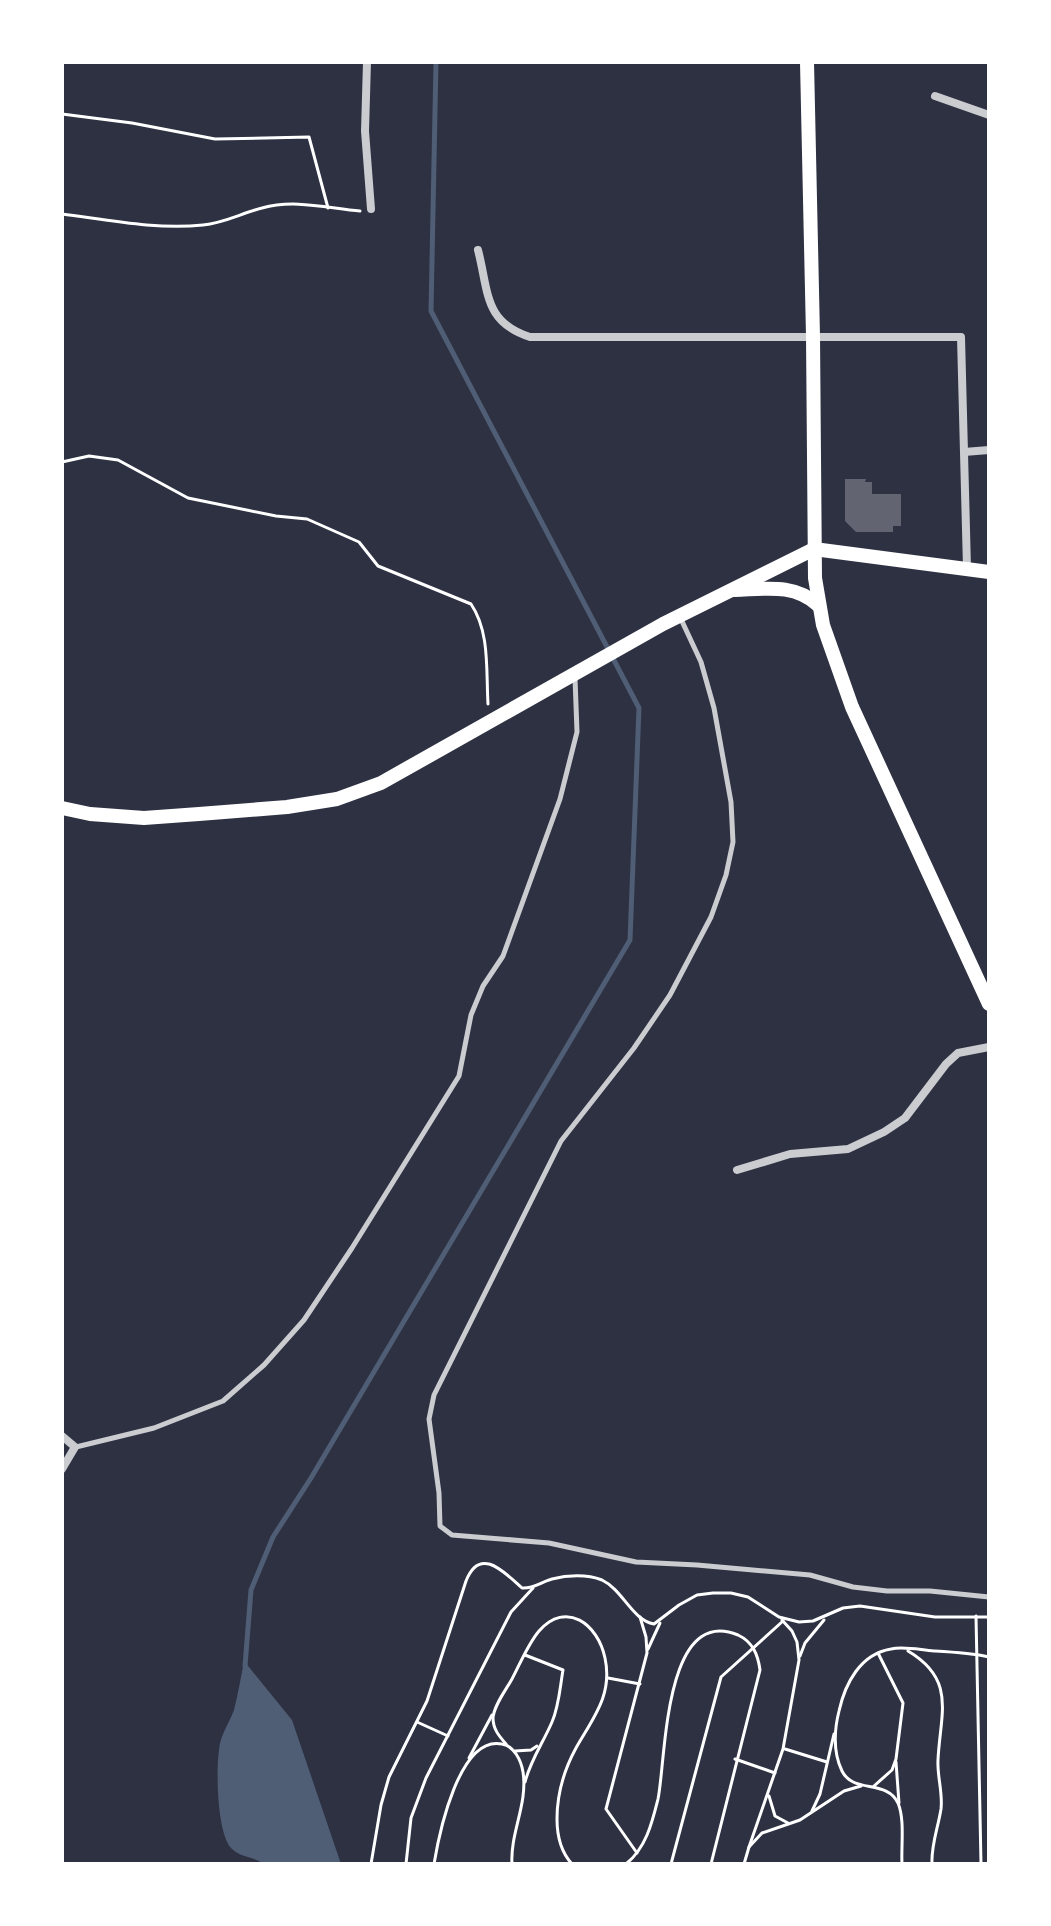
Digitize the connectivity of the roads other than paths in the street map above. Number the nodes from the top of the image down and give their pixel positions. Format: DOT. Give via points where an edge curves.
graph roads {
  1 [pos="367,62"];
  2 [pos="807,62"];
  3 [pos="935,96"];
  4 [pos="989,115"];
  5 [pos="371,209"];
  6 [pos="478,250"];
  7 [pos="813,336"];
  8 [pos="989,450"];
  9 [pos="964,452"];
  10 [pos="814,549"];
  11 [pos="967,568"];
  12 [pos="989,572"];
  13 [pos="726,591"];
  14 [pos="818,605"];
  15 [pos="679,615"];
  16 [pos="575,675"];
  17 [pos="62,808"];
  18 [pos="989,1004"];
  19 [pos="989,1047"];
  20 [pos="737,1170"];
  21 [pos="62,1436"];
  22 [pos="75,1447"];
  23 [pos="62,1469"];
  24 [pos="989,1597"];
  1 -- 5 [label="street"];
  2 -- 7 [label="main road"];
  3 -- 4 [label="street"];
  6 -- 7 [label="street" via="494,315 509,330 530,337"];
  7 -- 9 [label="street" via="961,337"];
  7 -- 10 [label="main road"];
  8 -- 9 [label="street"];
  9 -- 11 [label="street"];
  10 -- 11 [label="main road"];
  10 -- 13 [label="main road"];
  10 -- 14 [label="main road"];
  11 -- 12 [label="main road"];
  13 -- 14 [label="main road" via="792,590"];
  13 -- 15 [label="main road"];
  14 -- 18 [label="main road" via="852,707"];
  15 -- 16 [label="main road"];
  15 -- 24 [label="lane" via="701,662 714,708 731,802 733,842 726,875 711,917 670,995 561,1141 434,1395 429,1419 440,1526 452,1535 549,1543 636,1562 810,1575 853,1587"];
  16 -- 17 [label="main road" via="381,783 337,799 144,818"];
  16 -- 22 [label="lane" via="577,732 560,799 503,956 471,1015 459,1076 352,1248 304,1320 223,1401 154,1428"];
  19 -- 20 [label="street" via="958,1053 905,1118 884,1132 848,1149 790,1154"];
  21 -- 22 [label="street"];
  22 -- 23 [label="street"];
}
